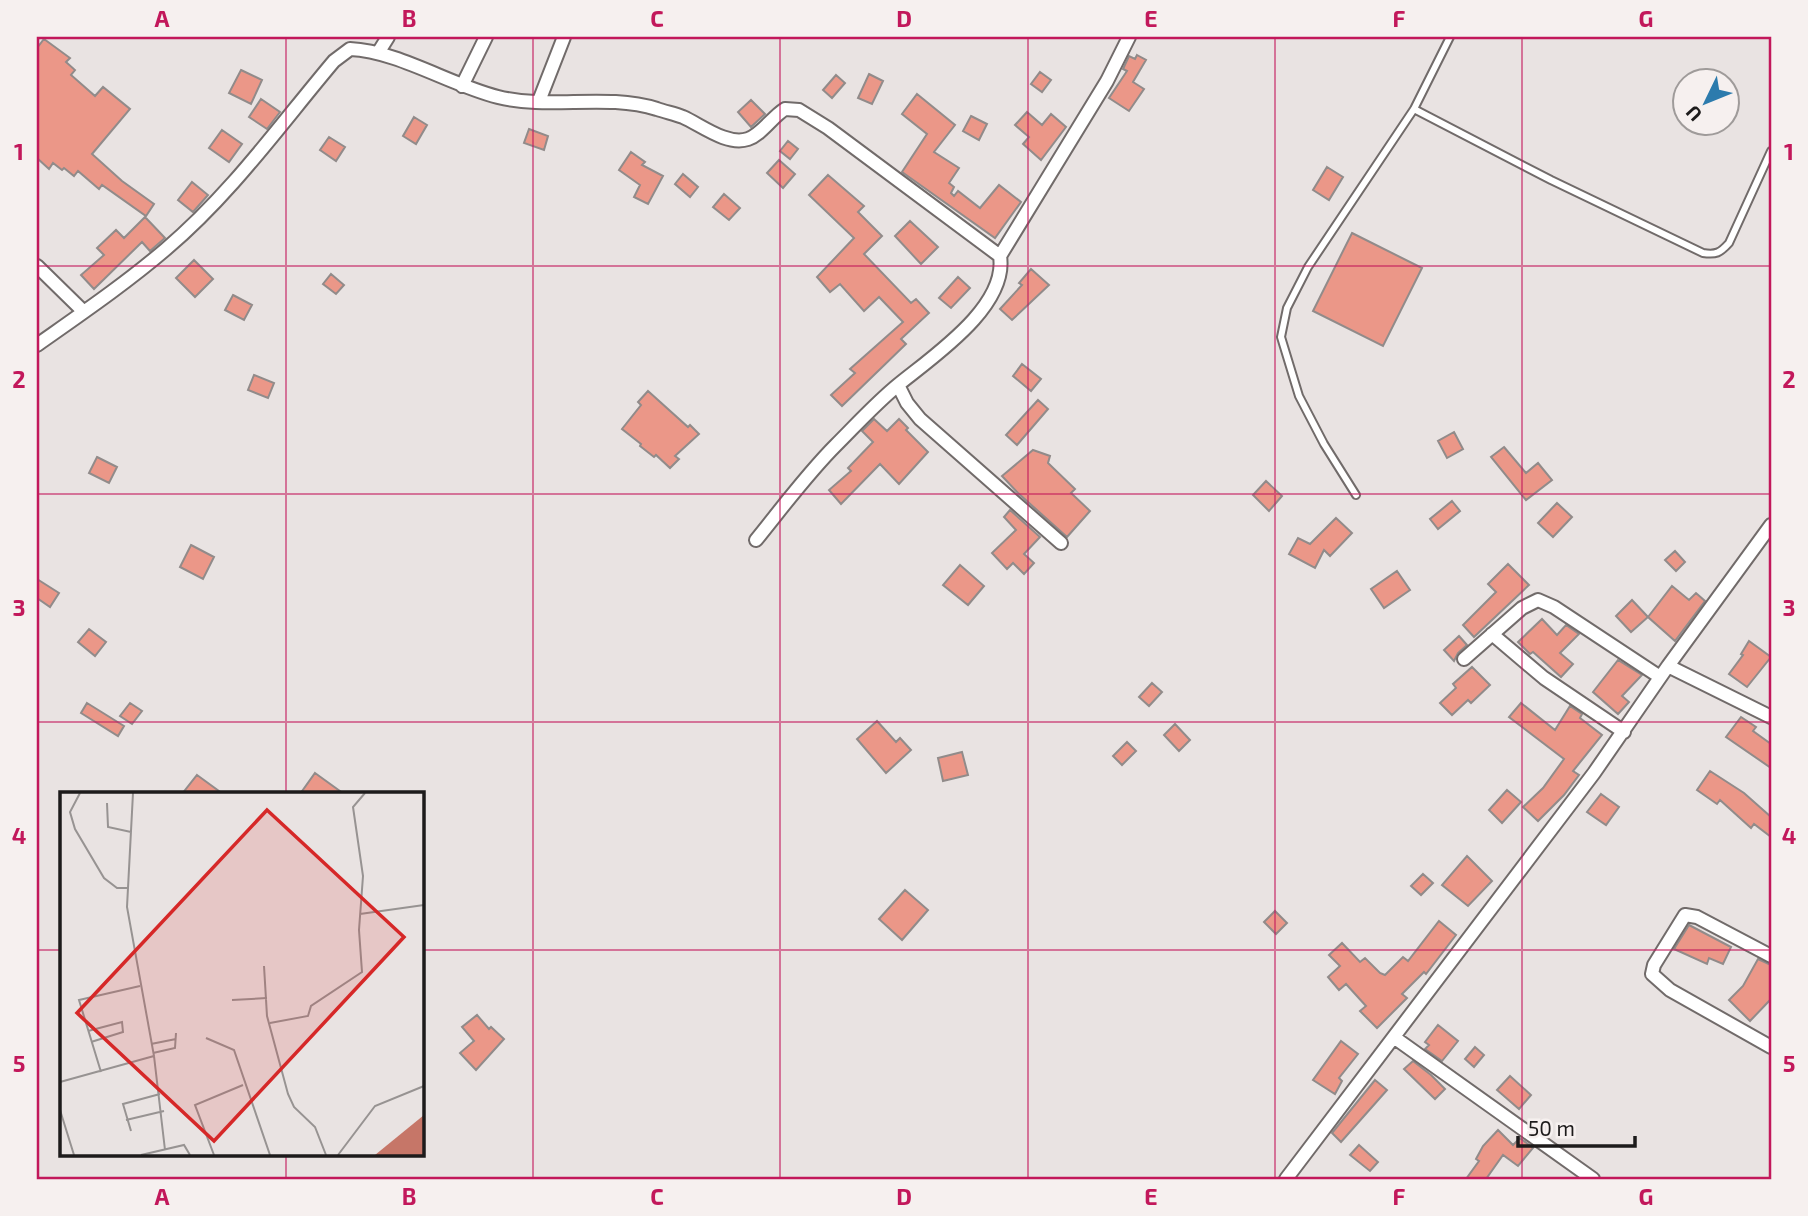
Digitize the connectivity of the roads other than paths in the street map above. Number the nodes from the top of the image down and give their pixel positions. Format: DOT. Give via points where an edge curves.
graph roads {
  1 [pos="387,37"];
  2 [pos="486,37"];
  3 [pos="564,37"];
  4 [pos="1129,37"];
  5 [pos="1450,37"];
  6 [pos="378,53"];
  7 [pos="462,86"];
  8 [pos="539,101"];
  9 [pos="1414,109"];
  10 [pos="1771,151"];
  11 [pos="1000,256"];
  12 [pos="37,266"];
  13 [pos="85,312"];
  14 [pos="37,345"];
  15 [pos="898,385"];
  16 [pos="1356,495"];
  17 [pos="1771,525"];
  18 [pos="756,540"];
  19 [pos="1061,543"];
  20 [pos="1492,634"];
  21 [pos="1464,659"];
  22 [pos="1668,666"];
  23 [pos="1660,677"];
  24 [pos="1771,717"];
  25 [pos="1624,732"];
  26 [pos="1771,956"];
  27 [pos="1395,1038"];
  28 [pos="1771,1047"];
  29 [pos="1286,1179"];
  30 [pos="1593,1179"];
  1 -- 6 [label="street"];
  2 -- 7 [label="street"];
  3 -- 8 [label="street"];
  4 -- 11 [label="street"];
  5 -- 9 [label="lane"];
  6 -- 7 [label="street"];
  6 -- 13 [label="street" via="350,49 339,56 212,204 167,248"];
  7 -- 8 [label="street" via="500,97"];
  8 -- 11 [label="street" via="624,102 683,117 740,140 756,134 785,109 799,110"];
  9 -- 10 [label="lane" via="1703,253 1719,253 1729,243"];
  9 -- 16 [label="lane" via="1308,267 1287,308 1281,337 1299,396"];
  11 -- 15 [label="street" via="999,281 984,305 941,353"];
  12 -- 13 [label="street"];
  13 -- 14 [label="street"];
  15 -- 18 [label="street" via="834,447"];
  15 -- 19 [label="street" via="920,419"];
  17 -- 22 [label="street"];
  20 -- 21 [label="street"];
  20 -- 23 [label="street" via="1522,607 1538,600"];
  20 -- 25 [label="street" via="1544,678"];
  22 -- 23 [label="street"];
  22 -- 24 [label="street"];
  23 -- 25 [label="street"];
  25 -- 27 [label="street"];
  26 -- 28 [label="street" via="1698,917 1685,915 1652,974 1670,990"];
  27 -- 29 [label="street"];
  27 -- 30 [label="street"];
}
